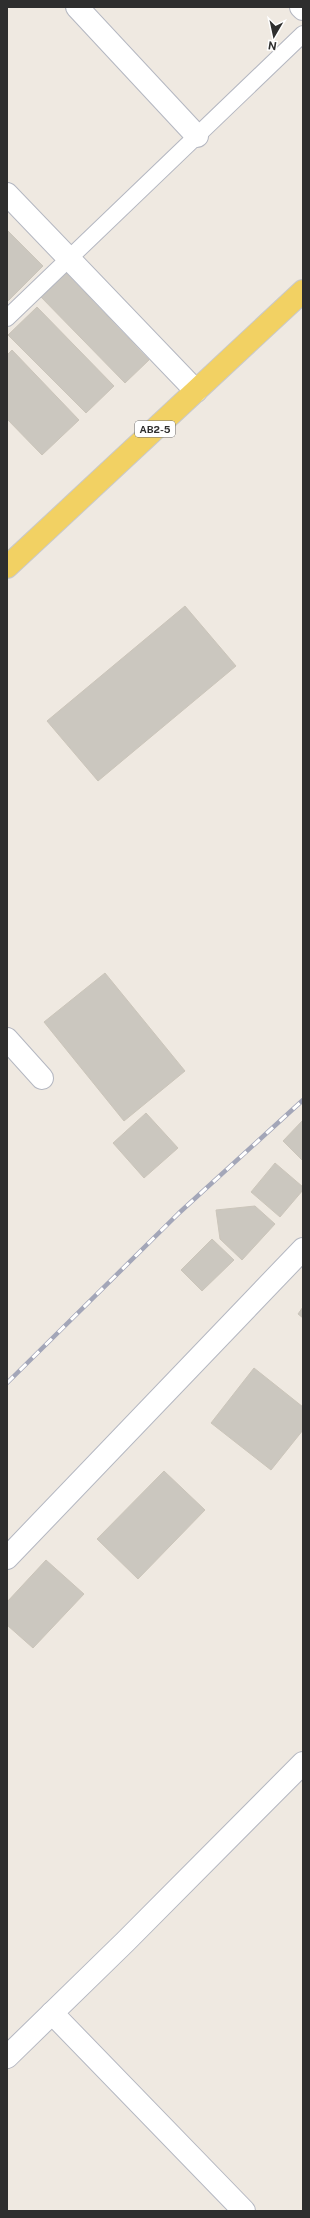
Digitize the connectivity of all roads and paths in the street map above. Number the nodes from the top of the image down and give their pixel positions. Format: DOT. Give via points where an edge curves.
graph roads {
  1 [pos="77,7"];
  2 [pos="303,34"];
  3 [pos="197,136"];
  4 [pos="7,194"];
  5 [pos="70,259"];
  6 [pos="303,291"];
  7 [pos="7,318"];
  8 [pos="196,391"];
  9 [pos="7,567"];
  10 [pos="7,1039"];
  11 [pos="42,1078"];
  12 [pos="303,1249"];
  13 [pos="7,1558"];
  14 [pos="303,1763"];
  15 [pos="52,2012"];
  16 [pos="7,2057"];
  17 [pos="244,2211"];
  1 -- 3 [label="street"];
  2 -- 3 [label="lane"];
  3 -- 5 [label="lane"];
  4 -- 5 [label="street"];
  5 -- 7 [label="lane"];
  5 -- 8 [label="street"];
  6 -- 8 [label="main road, AB2-5"];
  8 -- 9 [label="main road, AB2-5"];
  10 -- 11 [label="street"];
  12 -- 13 [label="street"];
  14 -- 15 [label="street"];
  15 -- 16 [label="street"];
  15 -- 17 [label="street"];
}
